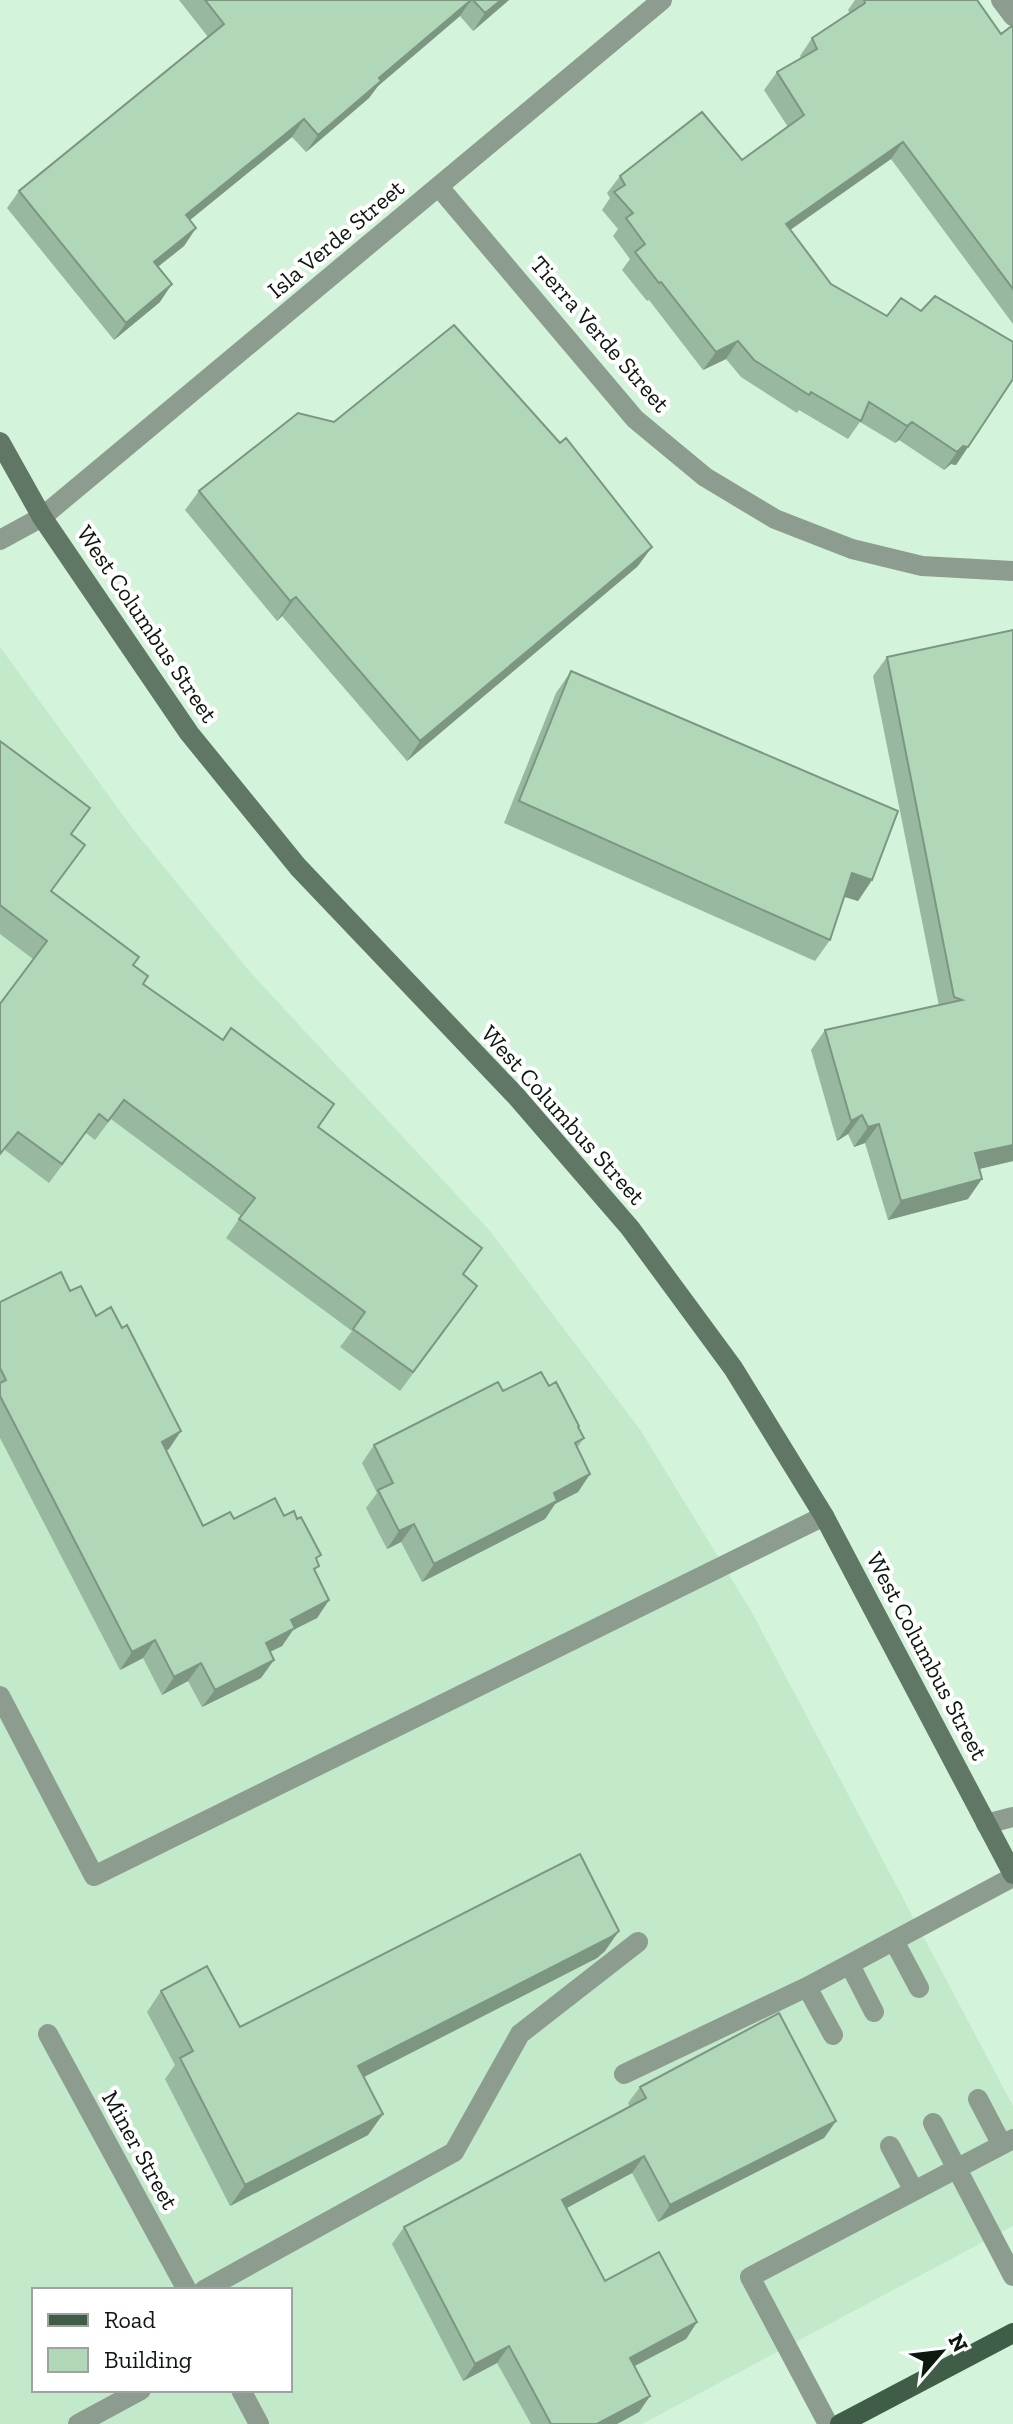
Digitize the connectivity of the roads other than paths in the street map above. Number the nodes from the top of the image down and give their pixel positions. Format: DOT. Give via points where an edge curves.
graph roads {
  1 [pos="662,0"];
  2 [pos="1001,0"];
  3 [pos="1013,16"];
  4 [pos="439,187"];
  5 [pos="0,442"];
  6 [pos="42,517"];
  7 [pos="0,540"];
  8 [pos="1013,571"];
  9 [pos="824,1516"];
  10 [pos="0,1696"];
  11 [pos="1013,1817"];
  12 [pos="986,1824"];
  13 [pos="1013,1876"];
  14 [pos="894,1941"];
  15 [pos="638,1942"];
  16 [pos="850,1965"];
  17 [pos="807,1987"];
  18 [pos="919,1988"];
  19 [pos="874,2012"];
  20 [pos="48,2034"];
  21 [pos="833,2035"];
  22 [pos="624,2074"];
  23 [pos="978,2099"];
  24 [pos="933,2123"];
  25 [pos="1007,2142"];
  26 [pos="890,2146"];
  27 [pos="957,2169"];
  28 [pos="914,2191"];
  29 [pos="1013,2276"];
  30 [pos="186,2288"];
  31 [pos="208,2288"];
  32 [pos="1013,2333"];
  33 [pos="137,2392"];
  34 [pos="242,2392"];
  35 [pos="78,2424"];
  36 [pos="259,2424"];
  37 [pos="828,2424"];
  38 [pos="840,2424"];
  1 -- 4 [label="street, Isla Verde Street"];
  2 -- 3 [label="street"];
  4 -- 6 [label="street, Isla Verde Street"];
  4 -- 8 [label="street, Tierra Verde Street" via="635,419 705,477 775,519 852,549 922,566"];
  5 -- 6 [label="main road, West Columbus Street"];
  6 -- 7 [label="street, Isla Verde Street"];
  6 -- 9 [label="main road, West Columbus Street" via="189,733 298,867 516,1096 630,1228 733,1368"];
  9 -- 10 [label="street" via="94,1876"];
  9 -- 12 [label="main road, West Columbus Street"];
  11 -- 12 [label="street"];
  12 -- 13 [label="main road, West Columbus Street"];
  13 -- 14 [label="street"];
  14 -- 16 [label="street"];
  14 -- 18 [label="street"];
  15 -- 31 [label="street" via="520,2034 454,2152"];
  16 -- 17 [label="street"];
  16 -- 19 [label="street"];
  17 -- 21 [label="street"];
  17 -- 22 [label="street"];
  20 -- 30 [label="street, Miner Street"];
  23 -- 25 [label="street"];
  24 -- 27 [label="street"];
  25 -- 27 [label="street"];
  26 -- 28 [label="street"];
  27 -- 28 [label="street"];
  27 -- 29 [label="street"];
  28 -- 37 [label="street" via="750,2277"];
  32 -- 38 [label="main road"];
  33 -- 35 [label="street"];
  34 -- 36 [label="street"];
}
